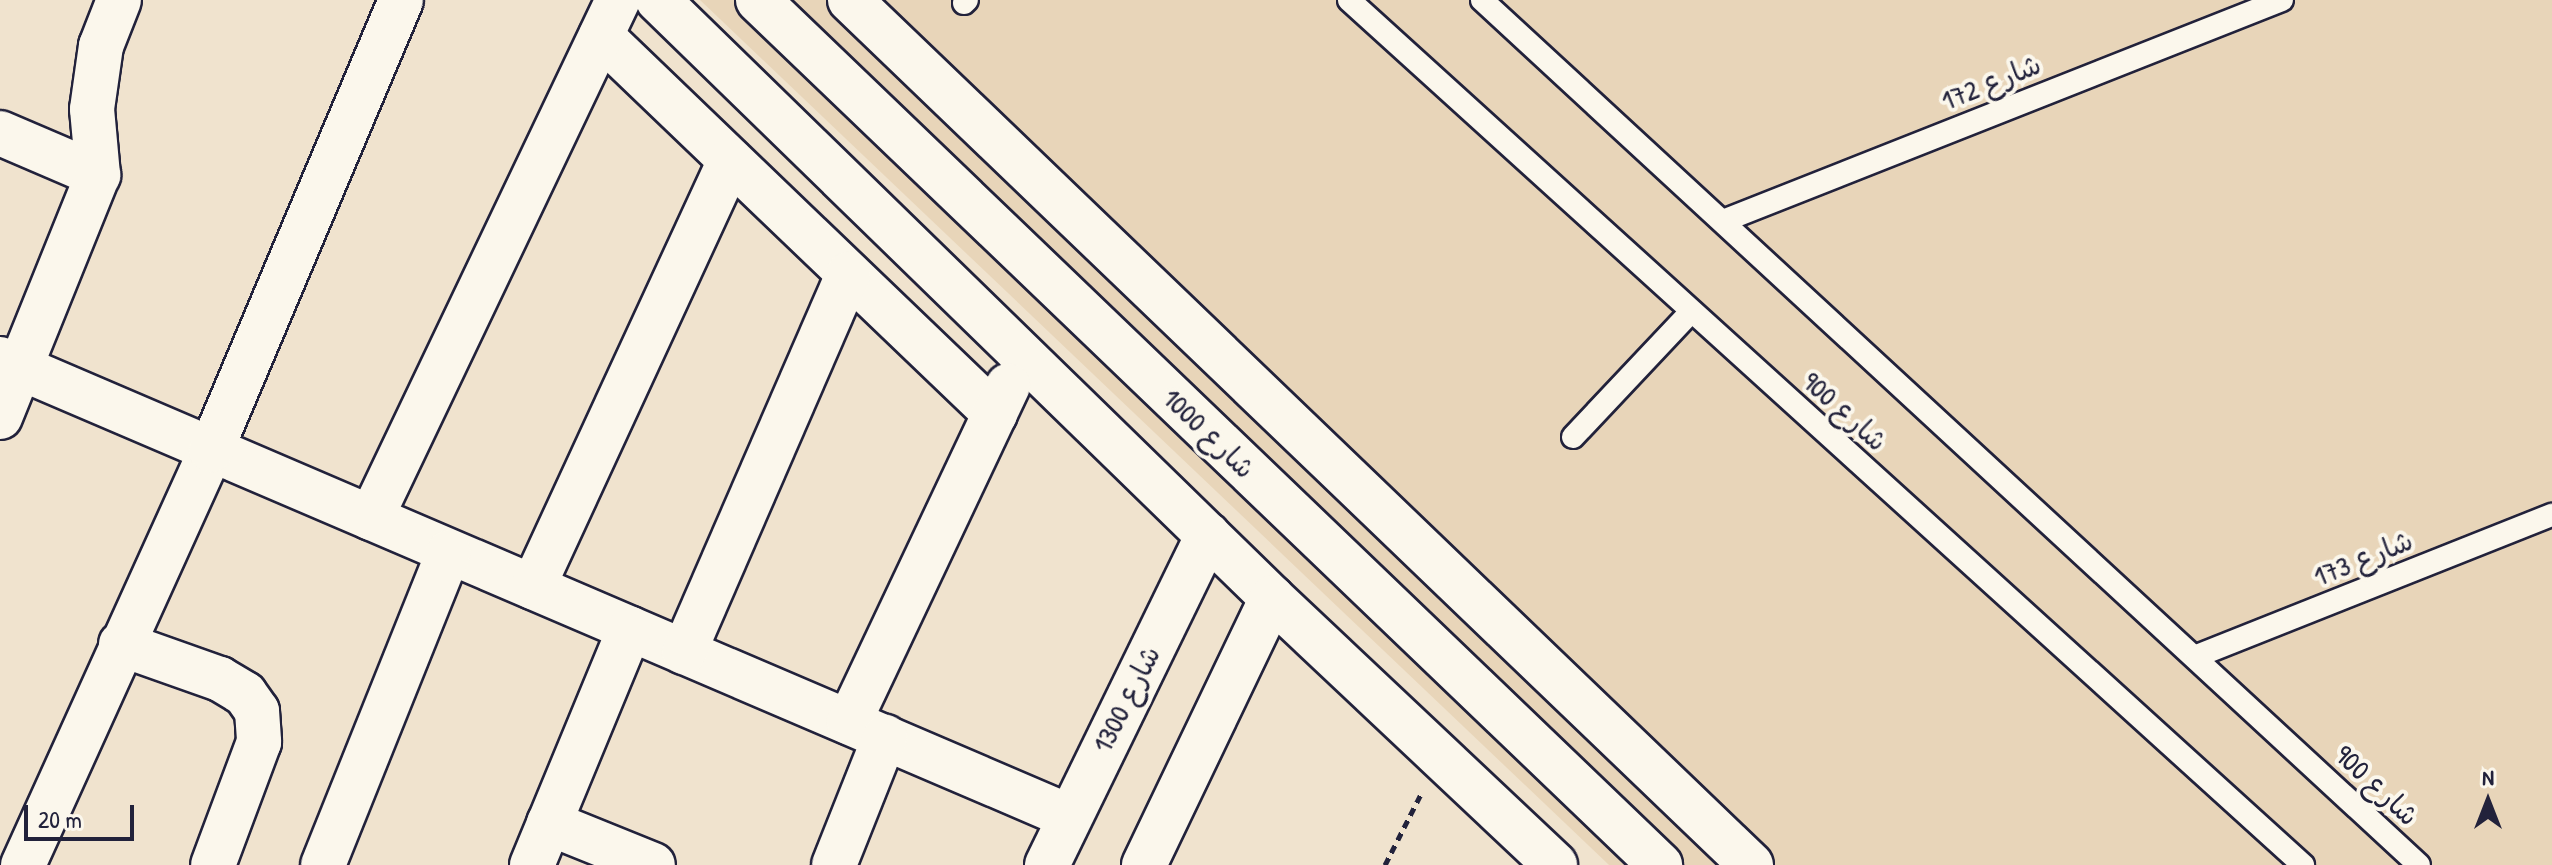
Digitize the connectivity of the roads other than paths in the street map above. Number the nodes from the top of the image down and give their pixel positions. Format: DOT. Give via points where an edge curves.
graph roads {
  1 [pos="119,0"];
  2 [pos="658,0"];
  3 [pos="758,0"];
  4 [pos="850,0"];
  5 [pos="1349,0"];
  6 [pos="1482,0"];
  7 [pos="2282,0"];
  8 [pos="395,2"];
  9 [pos="609,18"];
  10 [pos="0,133"];
  11 [pos="730,160"];
  12 [pos="98,175"];
  13 [pos="1723,221"];
  14 [pos="848,274"];
  15 [pos="1691,312"];
  16 [pos="1022,355"];
  17 [pos="11,364"];
  18 [pos="995,414"];
  19 [pos="0,417"];
  20 [pos="1573,437"];
  21 [pos="211,450"];
  22 [pos="2552,515"];
  23 [pos="371,518"];
  24 [pos="1208,535"];
  25 [pos="449,552"];
  26 [pos="533,587"];
  27 [pos="1272,598"];
  28 [pos="630,628"];
  29 [pos="121,644"];
  30 [pos="684,652"];
  31 [pos="2197,656"];
  32 [pos="867,730"];
  33 [pos="1068,816"];
  34 [pos="549,823"];
  35 [pos="23,865"];
  36 [pos="213,865"];
  37 [pos="323,865"];
  38 [pos="532,865"];
  39 [pos="653,865"];
  40 [pos="834,865"];
  41 [pos="1047,865"];
  42 [pos="1144,865"];
  43 [pos="1555,865"];
  44 [pos="1660,865"];
  45 [pos="1751,865"];
  46 [pos="2303,865"];
  47 [pos="2419,865"];
  1 -- 12 [label="street" via="101,46 92,109"];
  2 -- 16 [label="street"];
  3 -- 44 [label="street, شارع 1000"];
  4 -- 45 [label="street"];
  5 -- 15 [label="lane, شارع 900"];
  6 -- 13 [label="lane, شارع 900"];
  7 -- 13 [label="lane, شارع 172"];
  8 -- 21 [label="street"];
  9 -- 11 [label="street"];
  9 -- 23 [label="street"];
  10 -- 12 [label="street"];
  11 -- 14 [label="street"];
  11 -- 26 [label="street"];
  12 -- 17 [label="street"];
  13 -- 31 [label="lane, شارع 900"];
  14 -- 18 [label="street"];
  14 -- 30 [label="street"];
  15 -- 20 [label="lane"];
  15 -- 46 [label="lane, شارع 900"];
  16 -- 18 [label="street"];
  16 -- 24 [label="street"];
  17 -- 19 [label="street"];
  17 -- 21 [label="street"];
  18 -- 32 [label="street"];
  21 -- 23 [label="street"];
  21 -- 29 [label="street"];
  22 -- 31 [label="lane, شارع 173"];
  23 -- 25 [label="street"];
  24 -- 27 [label="street"];
  24 -- 33 [label="street, شارع 1300"];
  25 -- 26 [label="street"];
  25 -- 37 [label="street"];
  26 -- 28 [label="street"];
  27 -- 42 [label="street"];
  27 -- 43 [label="street"];
  28 -- 30 [label="street"];
  28 -- 34 [label="street"];
  29 -- 35 [label="street"];
  29 -- 36 [label="street" via="220,679 245,694 257,711 259,742"];
  30 -- 32 [label="street"];
  31 -- 47 [label="lane, شارع 900"];
  32 -- 33 [label="street"];
  32 -- 40 [label="street"];
  33 -- 41 [label="street, شارع 1300"];
  34 -- 38 [label="street"];
  34 -- 39 [label="street"];
}
